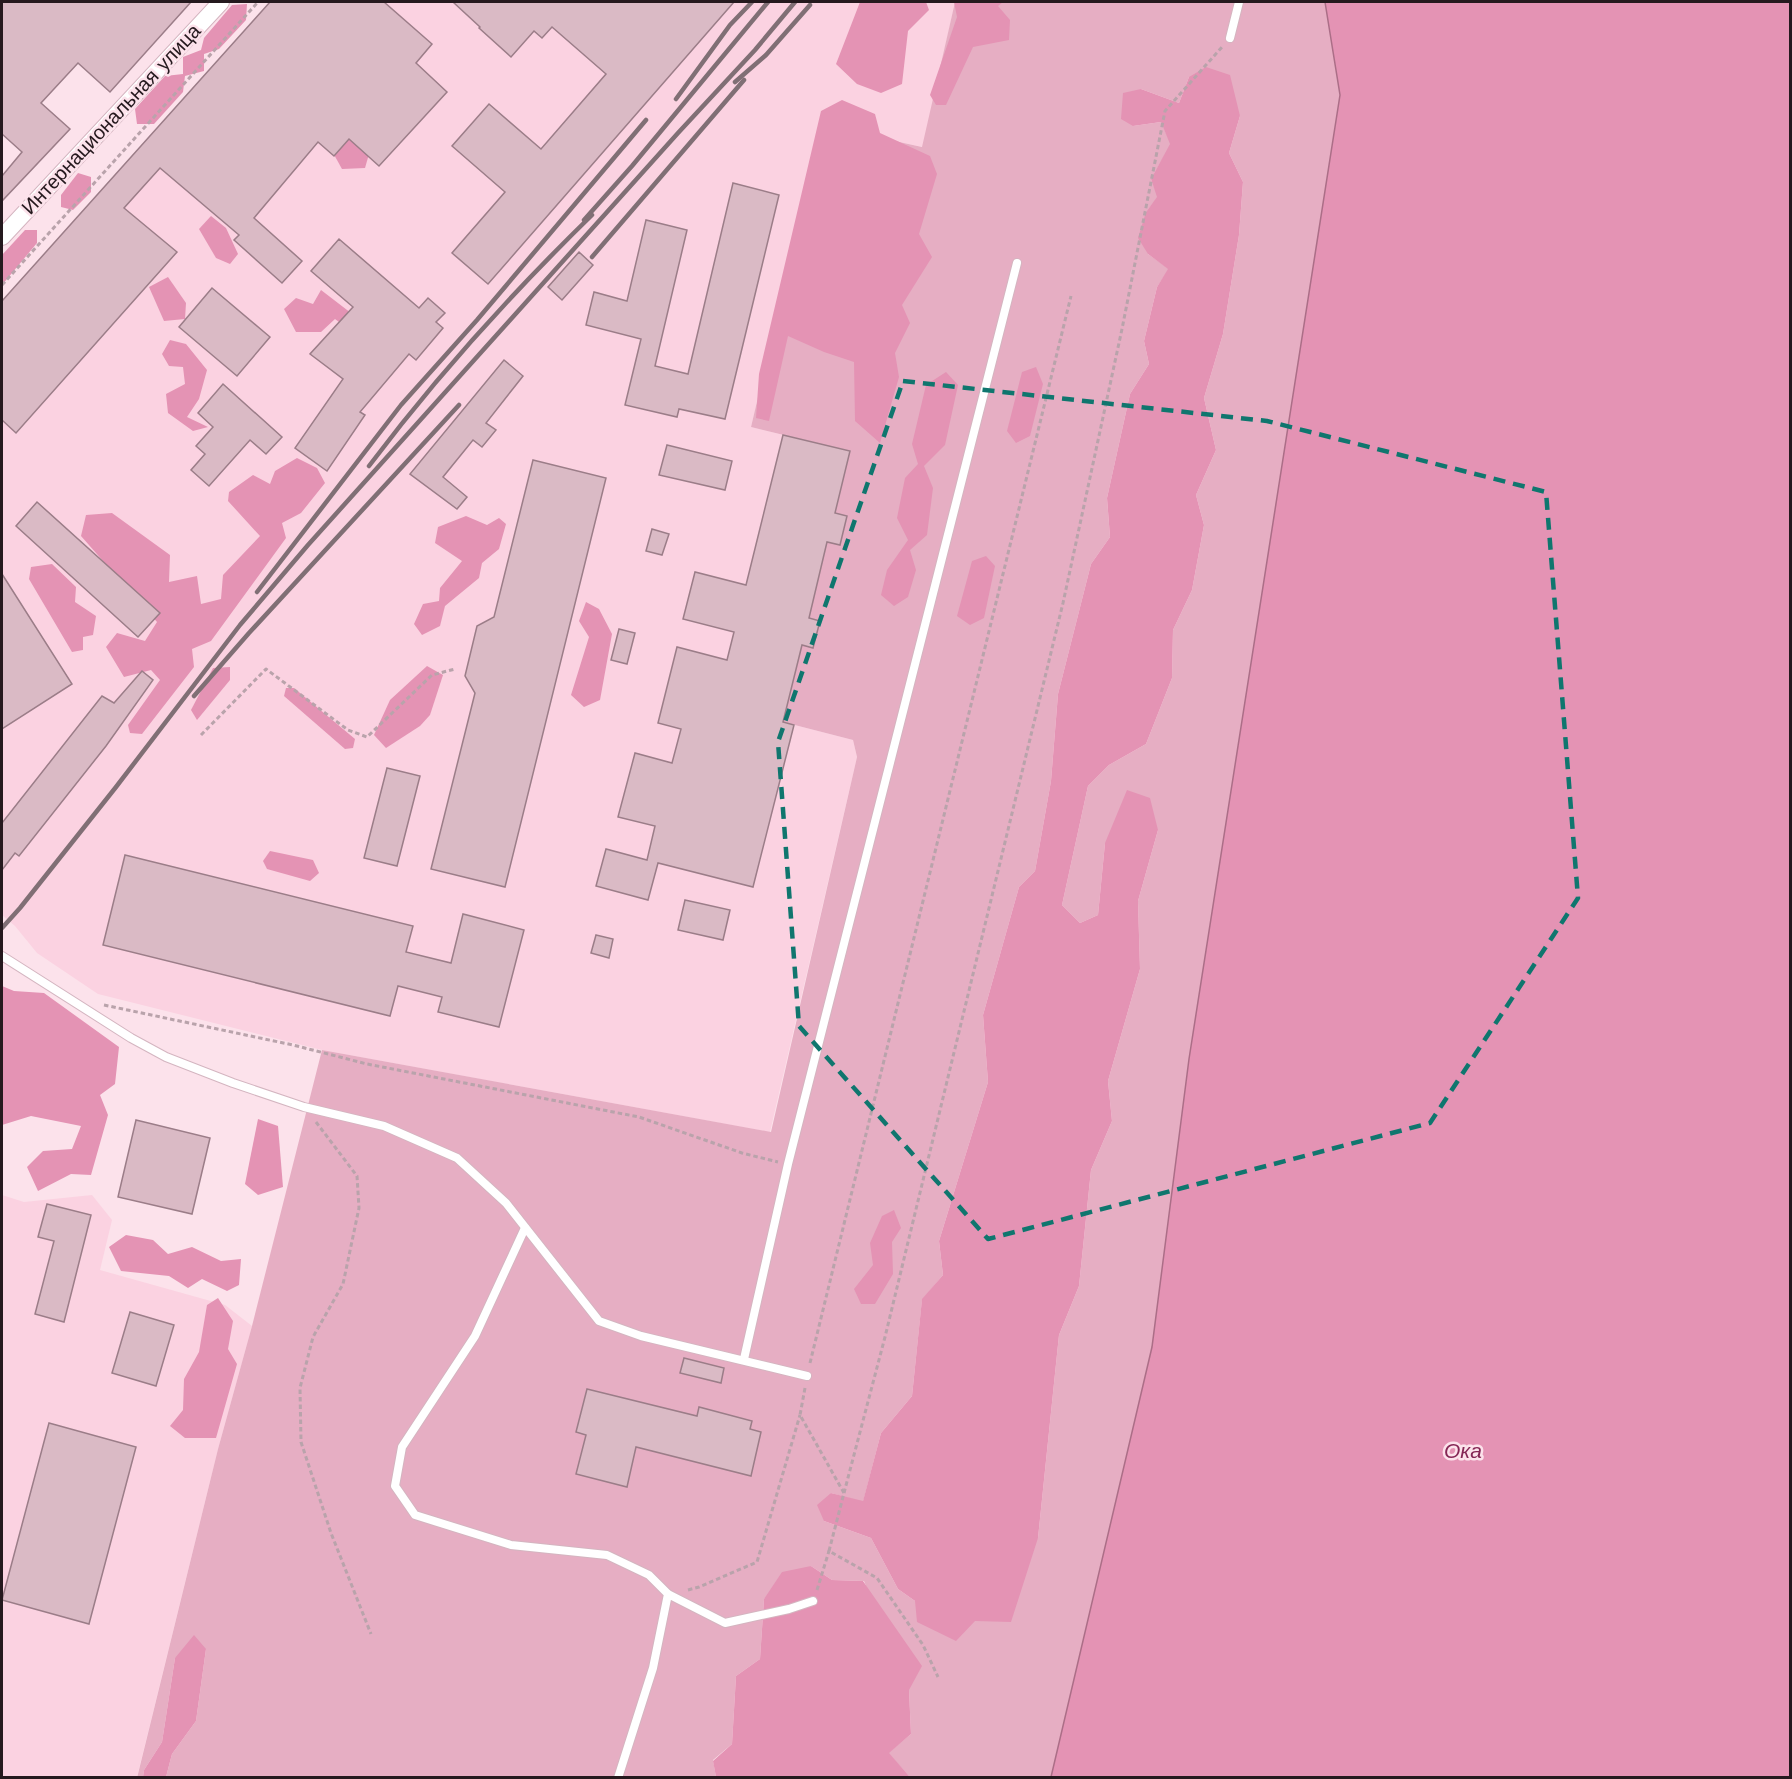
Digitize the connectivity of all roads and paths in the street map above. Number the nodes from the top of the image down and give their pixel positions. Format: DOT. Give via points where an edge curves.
graph roads {
  1 [pos="221,2"];
  2 [pos="258,2"];
  3 [pos="1239,2"];
  4 [pos="1230,38"];
  5 [pos="2,237"];
  6 [pos="1017,263"];
  7 [pos="2,285"];
  8 [pos="1071,296"];
  9 [pos="455,669"];
  10 [pos="201,735"];
  11 [pos="2,956"];
  12 [pos="100,1004"];
  13 [pos="304,1107"];
  14 [pos="788,1164"];
  15 [pos="525,1228"];
  16 [pos="744,1359"];
  17 [pos="807,1376"];
  18 [pos="800,1415"];
  19 [pos="844,1493"];
  20 [pos="829,1551"];
  21 [pos="668,1594"];
  22 [pos="813,1601"];
  23 [pos="370,1634"];
  24 [pos="938,1677"];
  25 [pos="618,1778"];
  1 -- 5 [label="street, Интернациональная улица"];
  2 -- 7 [label="path"];
  3 -- 4 [label="lane"];
  4 -- 19 [label="path" via="1165,111 1063,603"];
  6 -- 14 [label="lane"];
  8 -- 17 [label="path"];
  9 -- 10 [label="path" via="432,675 367,737 348,730 266,669"];
  11 -- 13 [label="lane" via="166,1057"];
  12 -- 14 [label="path" via="367,1064 639,1117 742,1153"];
  13 -- 15 [label="lane" via="384,1126 457,1158 506,1203"];
  13 -- 23 [label="path" via="357,1176 359,1208 342,1284 313,1337 300,1388 301,1442"];
  14 -- 16 [label="lane"];
  15 -- 16 [label="lane" via="599,1321 641,1336"];
  15 -- 21 [label="lane" via="475,1336 402,1447 395,1486 415,1515 511,1545 607,1555 649,1575"];
  16 -- 17 [label="lane"];
  17 -- 18 [label="path"];
  18 -- 19 [label="path"];
  18 -- 21 [label="path" via="757,1562 699,1587"];
  19 -- 20 [label="path"];
  20 -- 22 [label="path"];
  20 -- 24 [label="path" via="877,1578 922,1645"];
  21 -- 22 [label="lane" via="725,1623"];
  21 -- 25 [label="lane" via="652,1668"];
}
